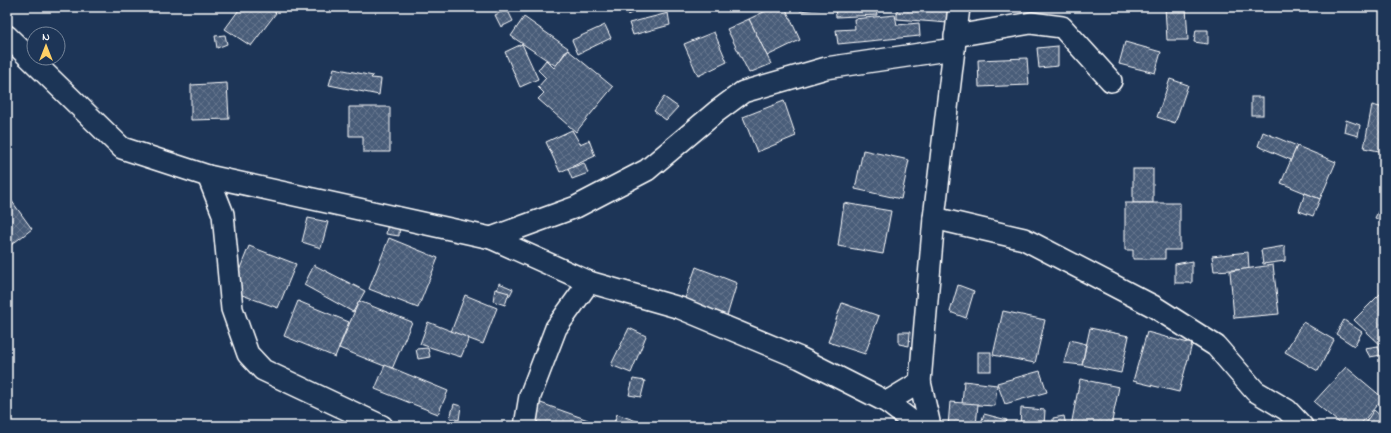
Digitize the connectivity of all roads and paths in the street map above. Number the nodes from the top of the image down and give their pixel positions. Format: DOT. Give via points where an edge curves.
graph roads {
  1 [pos="959,7"];
  2 [pos="7,36"];
  3 [pos="955,43"];
  4 [pos="1111,81"];
  5 [pos="208,176"];
  6 [pos="934,218"];
  7 [pos="491,238"];
  8 [pos="589,282"];
  9 [pos="920,382"];
  10 [pos="887,402"];
  11 [pos="382,426"];
  12 [pos="525,426"];
  13 [pos="918,426"];
  14 [pos="930,426"];
  15 [pos="1302,426"];
  1 -- 3 [label="street"];
  2 -- 5 [label="street" via="122,148"];
  3 -- 4 [label="street" via="1030,23 1062,28"];
  3 -- 6 [label="street"];
  3 -- 7 [label="street" via="826,68 743,92 647,170 576,207"];
  5 -- 7 [label="street"];
  5 -- 11 [label="street" via="223,214 232,310 248,354 263,370"];
  6 -- 9 [label="street"];
  6 -- 15 [label="street" via="1024,239 1153,306 1216,346 1255,391 1287,410"];
  7 -- 8 [label="street"];
  8 -- 10 [label="street" via="680,308 800,358"];
  8 -- 12 [label="street" via="556,328 530,396"];
  9 -- 10 [label="street"];
  9 -- 14 [label="street"];
  10 -- 13 [label="street"];
}
